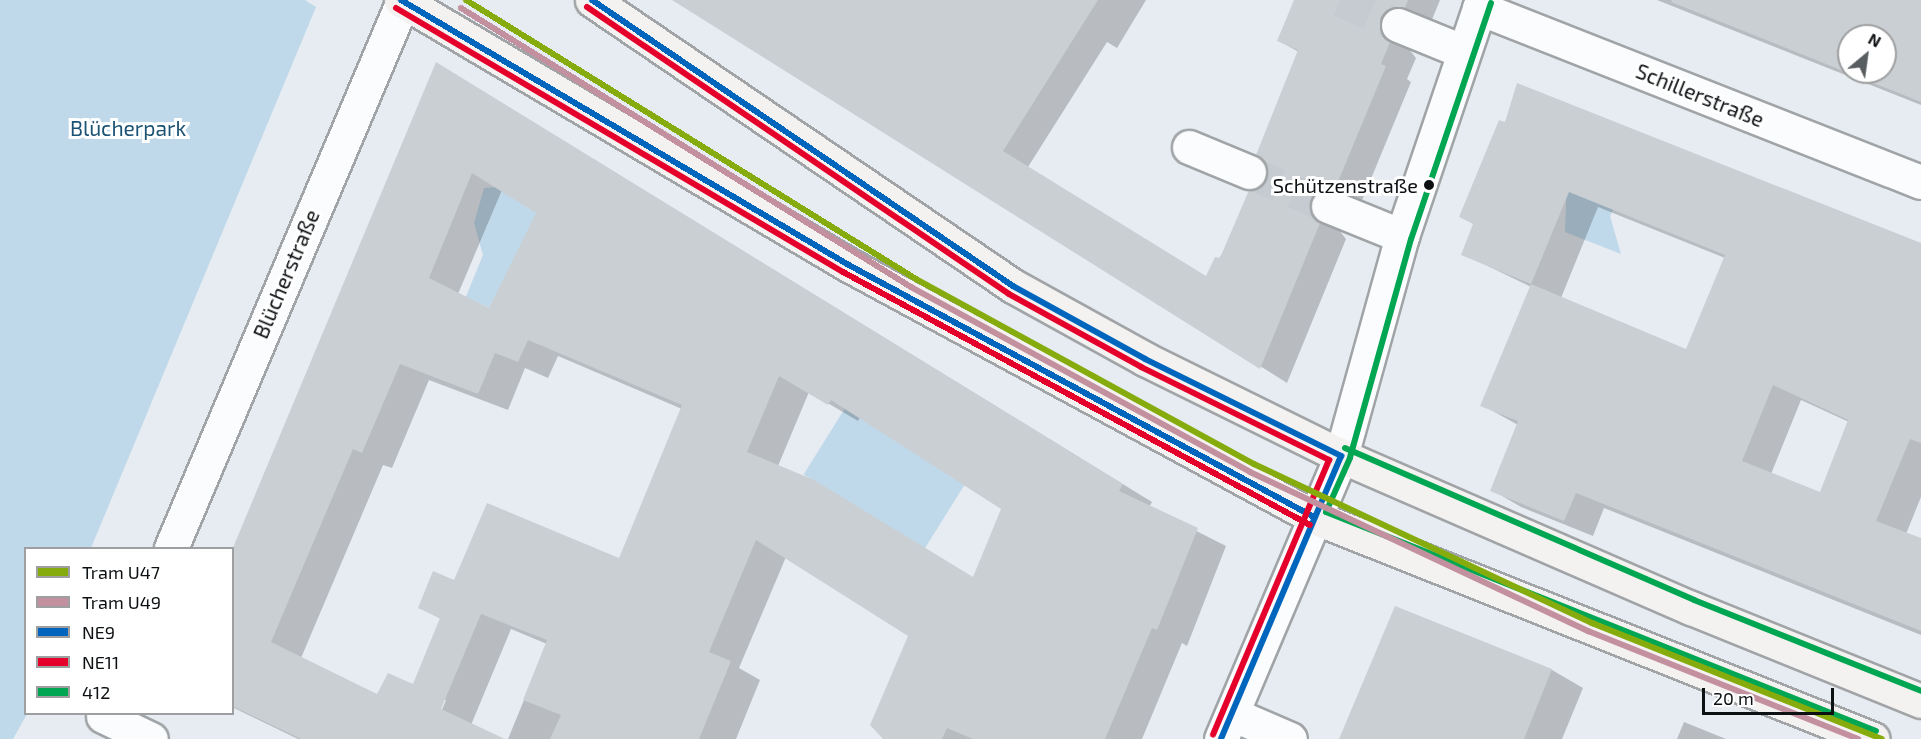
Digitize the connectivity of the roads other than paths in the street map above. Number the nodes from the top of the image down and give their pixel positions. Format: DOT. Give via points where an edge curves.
graph roads {
  1 [pos="592,0"];
  2 [pos="402,1"];
  3 [pos="1481,4"];
  4 [pos="1398,24"];
  5 [pos="1464,52"];
  6 [pos="1189,147"];
  7 [pos="1249,172"];
  8 [pos="1921,182"];
  9 [pos="1328,206"];
  10 [pos="1402,236"];
  11 [pos="1341,456"];
  12 [pos="1314,517"];
  13 [pos="172,547"];
  14 [pos="1921,702"];
  15 [pos="100,723"];
  16 [pos="1226,727"];
  17 [pos="151,739"];
  18 [pos="1290,739"];
  19 [pos="1873,739"];
  1 -- 11 [label="main road" via="1013,286 1145,359"];
  2 -- 12 [label="main road" via="868,276"];
  2 -- 13 [label="street, Blücherstraße"];
  3 -- 5 [label="street"];
  3 -- 8 [label="street, Schillerstraße"];
  4 -- 5 [label="street"];
  5 -- 10 [label="street"];
  6 -- 7 [label="street"];
  9 -- 10 [label="street"];
  10 -- 11 [label="street"];
  11 -- 12 [label="street"];
  11 -- 14 [label="main road" via="1699,612"];
  12 -- 16 [label="street"];
  12 -- 19 [label="main road"];
  15 -- 17 [label="street"];
  16 -- 18 [label="street"];
}
